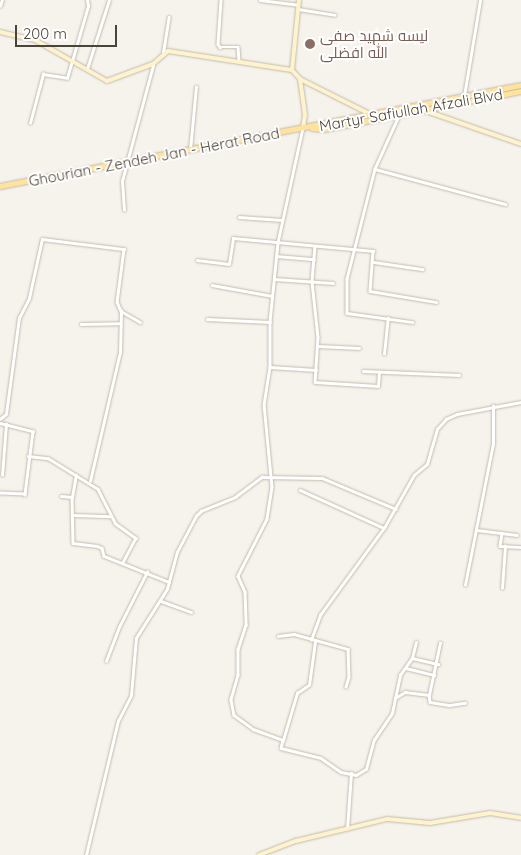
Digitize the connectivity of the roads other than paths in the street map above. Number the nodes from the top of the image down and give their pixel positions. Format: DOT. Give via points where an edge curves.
graph roads {
  1 [pos="2,0"];
  2 [pos="87,0"];
  3 [pos="109,0"];
  4 [pos="221,0"];
  5 [pos="260,0"];
  6 [pos="480,0"];
  7 [pos="298,5"];
  8 [pos="0,6"];
  9 [pos="335,15"];
  10 [pos="169,18"];
  11 [pos="0,32"];
  12 [pos="164,53"];
  13 [pos="73,61"];
  14 [pos="238,63"];
  15 [pos="153,64"];
  16 [pos="87,69"];
  17 [pos="292,70"];
  18 [pos="300,79"];
  19 [pos="521,84"];
  20 [pos="196,87"];
  21 [pos="521,91"];
  22 [pos="464,96"];
  23 [pos="424,110"];
  24 [pos="370,114"];
  25 [pos="400,114"];
  26 [pos="30,123"];
  27 [pos="305,128"];
  28 [pos="521,144"];
  29 [pos="190,150"];
  30 [pos="128,163"];
  31 [pos="375,169"];
  32 [pos="0,186"];
  33 [pos="505,204"];
  34 [pos="124,210"];
  35 [pos="239,217"];
  36 [pos="282,220"];
  37 [pos="278,243"];
  38 [pos="316,246"];
  39 [pos="354,248"];
  40 [pos="276,256"];
  41 [pos="314,259"];
  42 [pos="197,260"];
  43 [pos="374,262"];
  44 [pos="422,269"];
  45 [pos="274,279"];
  46 [pos="312,282"];
  47 [pos="333,283"];
  48 [pos="212,285"];
  49 [pos="273,296"];
  50 [pos="436,302"];
  51 [pos="121,311"];
  52 [pos="388,318"];
  53 [pos="206,319"];
  54 [pos="140,322"];
  55 [pos="270,322"];
  56 [pos="412,322"];
  57 [pos="120,323"];
  58 [pos="81,324"];
  59 [pos="318,346"];
  60 [pos="360,348"];
  61 [pos="384,354"];
  62 [pos="270,367"];
  63 [pos="316,370"];
  64 [pos="363,371"];
  65 [pos="379,372"];
  66 [pos="460,375"];
  67 [pos="521,402"];
  68 [pos="493,406"];
  69 [pos="0,421"];
  70 [pos="6,424"];
  71 [pos="28,456"];
  72 [pos="2,475"];
  73 [pos="76,475"];
  74 [pos="269,478"];
  75 [pos="90,482"];
  76 [pos="300,490"];
  77 [pos="0,493"];
  78 [pos="60,496"];
  79 [pos="72,497"];
  80 [pos="396,509"];
  81 [pos="73,515"];
  82 [pos="111,516"];
  83 [pos="384,528"];
  84 [pos="477,530"];
  85 [pos="502,533"];
  86 [pos="517,535"];
  87 [pos="505,546"];
  88 [pos="521,548"];
  89 [pos="123,562"];
  90 [pos="148,572"];
  91 [pos="169,582"];
  92 [pos="465,584"];
  93 [pos="502,588"];
  94 [pos="161,601"];
  95 [pos="191,612"];
  96 [pos="278,636"];
  97 [pos="311,640"];
  98 [pos="315,642"];
  99 [pos="416,642"];
  100 [pos="440,643"];
  101 [pos="412,658"];
  102 [pos="106,661"];
  103 [pos="438,664"];
  104 [pos="406,668"];
  105 [pos="434,675"];
  106 [pos="346,686"];
  107 [pos="429,694"];
  108 [pos="395,698"];
  109 [pos="466,703"];
  110 [pos="283,740"];
  111 [pos="351,773"];
  112 [pos="521,818"];
  113 [pos="347,828"];
  114 [pos="86,855"];
  115 [pos="259,855"];
  1 -- 8 [label="street"];
  2 -- 13 [label="street"];
  3 -- 16 [label="street"];
  4 -- 14 [label="street" via="218,44 220,47 238,47"];
  5 -- 7 [label="street"];
  6 -- 22 [label="street"];
  7 -- 9 [label="street"];
  7 -- 17 [label="main road"];
  10 -- 12 [label="street"];
  11 -- 13 [label="main road" via="35,40"];
  12 -- 14 [label="main road"];
  12 -- 15 [label="main road"];
  13 -- 16 [label="main road"];
  13 -- 26 [label="street" via="66,79 43,74"];
  14 -- 17 [label="main road"];
  15 -- 16 [label="main road" via="108,81"];
  15 -- 30 [label="street"];
  17 -- 18 [label="main road"];
  18 -- 24 [label="main road"];
  18 -- 27 [label="main road"];
  19 -- 22 [label="main road, Martyr Safiullah Afzali Blvd"];
  20 -- 29 [label="street"];
  21 -- 23 [label="main road, Martyr Safiullah Afzali Blvd"];
  22 -- 24 [label="main road, Martyr Safiullah Afzali Blvd"];
  23 -- 25 [label="main road, Martyr Safiullah Afzali Blvd"];
  23 -- 28 [label="main road"];
  24 -- 27 [label="main road, Martyr Safiullah Afzali Blvd"];
  25 -- 27 [label="main road, Martyr Safiullah Afzali Blvd" via="324,129"];
  25 -- 31 [label="street"];
  27 -- 29 [label="main road, Ghourian - Zendeh Jan - Herat Road"];
  27 -- 36 [label="street"];
  29 -- 30 [label="main road, Ghourian - Zendeh Jan - Herat Road"];
  30 -- 32 [label="main road, Ghourian - Zendeh Jan - Herat Road"];
  30 -- 34 [label="street" via="122,188"];
  31 -- 33 [label="street"];
  31 -- 39 [label="street"];
  35 -- 36 [label="street"];
  36 -- 37 [label="street"];
  37 -- 38 [label="street"];
  37 -- 40 [label="street"];
  37 -- 42 [label="street" via="233,238 228,264"];
  38 -- 39 [label="street"];
  38 -- 41 [label="street"];
  39 -- 43 [label="street" via="374,252"];
  39 -- 52 [label="street" via="347,279 347,314"];
  40 -- 41 [label="street"];
  40 -- 45 [label="street"];
  41 -- 46 [label="street"];
  43 -- 44 [label="street"];
  43 -- 50 [label="street" via="371,292"];
  45 -- 46 [label="street"];
  45 -- 49 [label="street"];
  46 -- 47 [label="street"];
  46 -- 59 [label="street"];
  48 -- 49 [label="street"];
  49 -- 55 [label="street"];
  51 -- 54 [label="street"];
  51 -- 57 [label="street"];
  51 -- 69 [label="street" via="116,292 124,249 42,239 29,298 19,318 6,414"];
  52 -- 56 [label="street"];
  52 -- 61 [label="street"];
  53 -- 55 [label="street"];
  55 -- 62 [label="street"];
  57 -- 58 [label="street"];
  57 -- 75 [label="street" via="120,352"];
  59 -- 60 [label="street"];
  59 -- 63 [label="street"];
  62 -- 63 [label="street"];
  62 -- 74 [label="street" via="264,404"];
  63 -- 65 [label="street" via="316,383 378,386"];
  64 -- 65 [label="street"];
  65 -- 66 [label="street"];
  67 -- 68 [label="street"];
  68 -- 80 [label="street" via="446,419 437,429 426,464 414,475"];
  68 -- 84 [label="street" via="493,442"];
  69 -- 70 [label="street"];
  70 -- 71 [label="street" via="32,430"];
  70 -- 72 [label="street"];
  71 -- 73 [label="street" via="48,458"];
  71 -- 77 [label="street" via="25,494"];
  73 -- 75 [label="street"];
  73 -- 79 [label="street"];
  74 -- 80 [label="street" via="322,478"];
  74 -- 91 [label="street" via="262,477 234,497 196,516 179,546"];
  74 -- 110 [label="street" via="272,487 267,519 238,576 245,592 246,625 238,649 238,675 231,705 234,715 253,729"];
  75 -- 82 [label="street" via="105,499"];
  76 -- 83 [label="street"];
  78 -- 79 [label="street"];
  79 -- 81 [label="street"];
  80 -- 83 [label="street"];
  81 -- 82 [label="street"];
  81 -- 89 [label="street" via="73,543 97,546 102,548 104,556"];
  82 -- 89 [label="street" via="115,524 136,538"];
  83 -- 97 [label="street" via="320,615"];
  84 -- 85 [label="street"];
  84 -- 92 [label="street"];
  85 -- 86 [label="street"];
  85 -- 87 [label="street" via="499,545"];
  87 -- 88 [label="street"];
  87 -- 93 [label="street"];
  89 -- 90 [label="street"];
  90 -- 91 [label="street"];
  90 -- 102 [label="street" via="119,627"];
  91 -- 94 [label="street"];
  94 -- 95 [label="street"];
  94 -- 114 [label="street" via="136,638 131,695 118,720"];
  96 -- 97 [label="street" via="294,634"];
  97 -- 98 [label="street"];
  98 -- 106 [label="street" via="348,649 349,677"];
  98 -- 110 [label="street" via="309,685 297,693"];
  99 -- 101 [label="street"];
  100 -- 103 [label="street"];
  101 -- 103 [label="street"];
  101 -- 104 [label="street"];
  103 -- 105 [label="street"];
  104 -- 105 [label="street"];
  104 -- 108 [label="street" via="400,675"];
  105 -- 107 [label="street"];
  107 -- 108 [label="street" via="405,692"];
  107 -- 109 [label="street" via="430,702"];
  108 -- 111 [label="street" via="392,713 374,740 366,769 356,775"];
  110 -- 111 [label="street" via="281,748 322,758 342,772"];
  111 -- 113 [label="street"];
  112 -- 113 [label="main road" via="490,813 430,823 393,818"];
  113 -- 115 [label="main road" via="296,841"];
}
